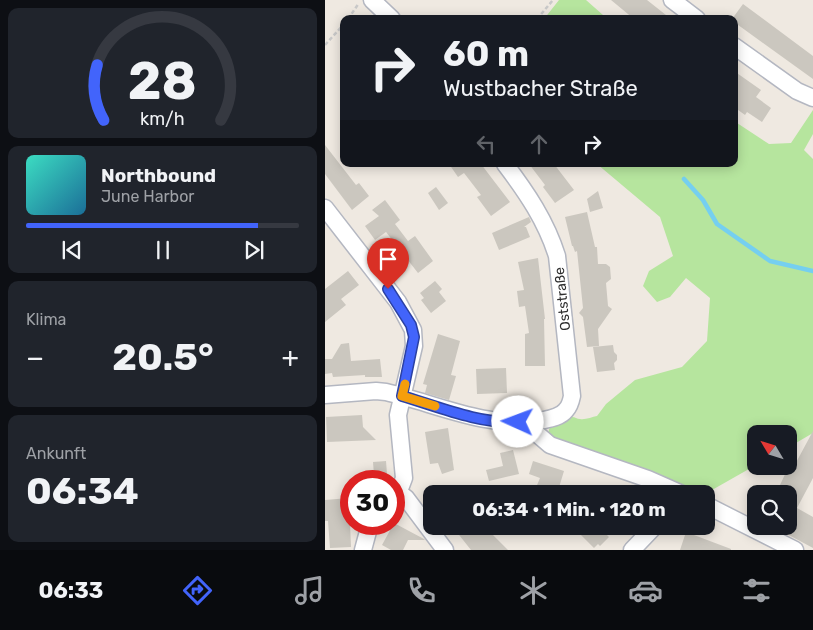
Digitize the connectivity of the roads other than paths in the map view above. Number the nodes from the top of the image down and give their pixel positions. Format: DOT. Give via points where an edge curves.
graph roads {
  1 [pos="372,0"];
  2 [pos="672,0"];
  3 [pos="388,15"];
  4 [pos="692,15"];
  5 [pos="738,49"];
  6 [pos="813,98"];
  7 [pos="507,167"];
  8 [pos="325,208"];
  9 [pos="325,395"];
  10 [pos="402,396"];
  11 [pos="532,422"];
  12 [pos="403,470"];
  13 [pos="660,485"];
  14 [pos="405,498"];
  15 [pos="715,510"];
  16 [pos="366,535"];
  17 [pos="646,535"];
  18 [pos="363,550"];
  19 [pos="445,550"];
  20 [pos="632,550"];
  21 [pos="795,550"];
  1 -- 3 [label="street"];
  2 -- 4 [label="street"];
  5 -- 6 [label="street" via="797,91"];
  7 -- 11 [label="street, Oststraße" via="542,218 557,256 572,386 571,403 566,411 553,418"];
  8 -- 10 [label="street" via="398,302 411,325 414,346"];
  9 -- 10 [label="street" via="376,391"];
  10 -- 11 [label="street" via="484,420"];
  10 -- 12 [label="street" via="398,416"];
  11 -- 13 [label="street" via="536,433 550,445"];
  14 -- 19 [label="street"];
  15 -- 21 [label="street"];
  16 -- 18 [label="street"];
  17 -- 20 [label="street"];
}
